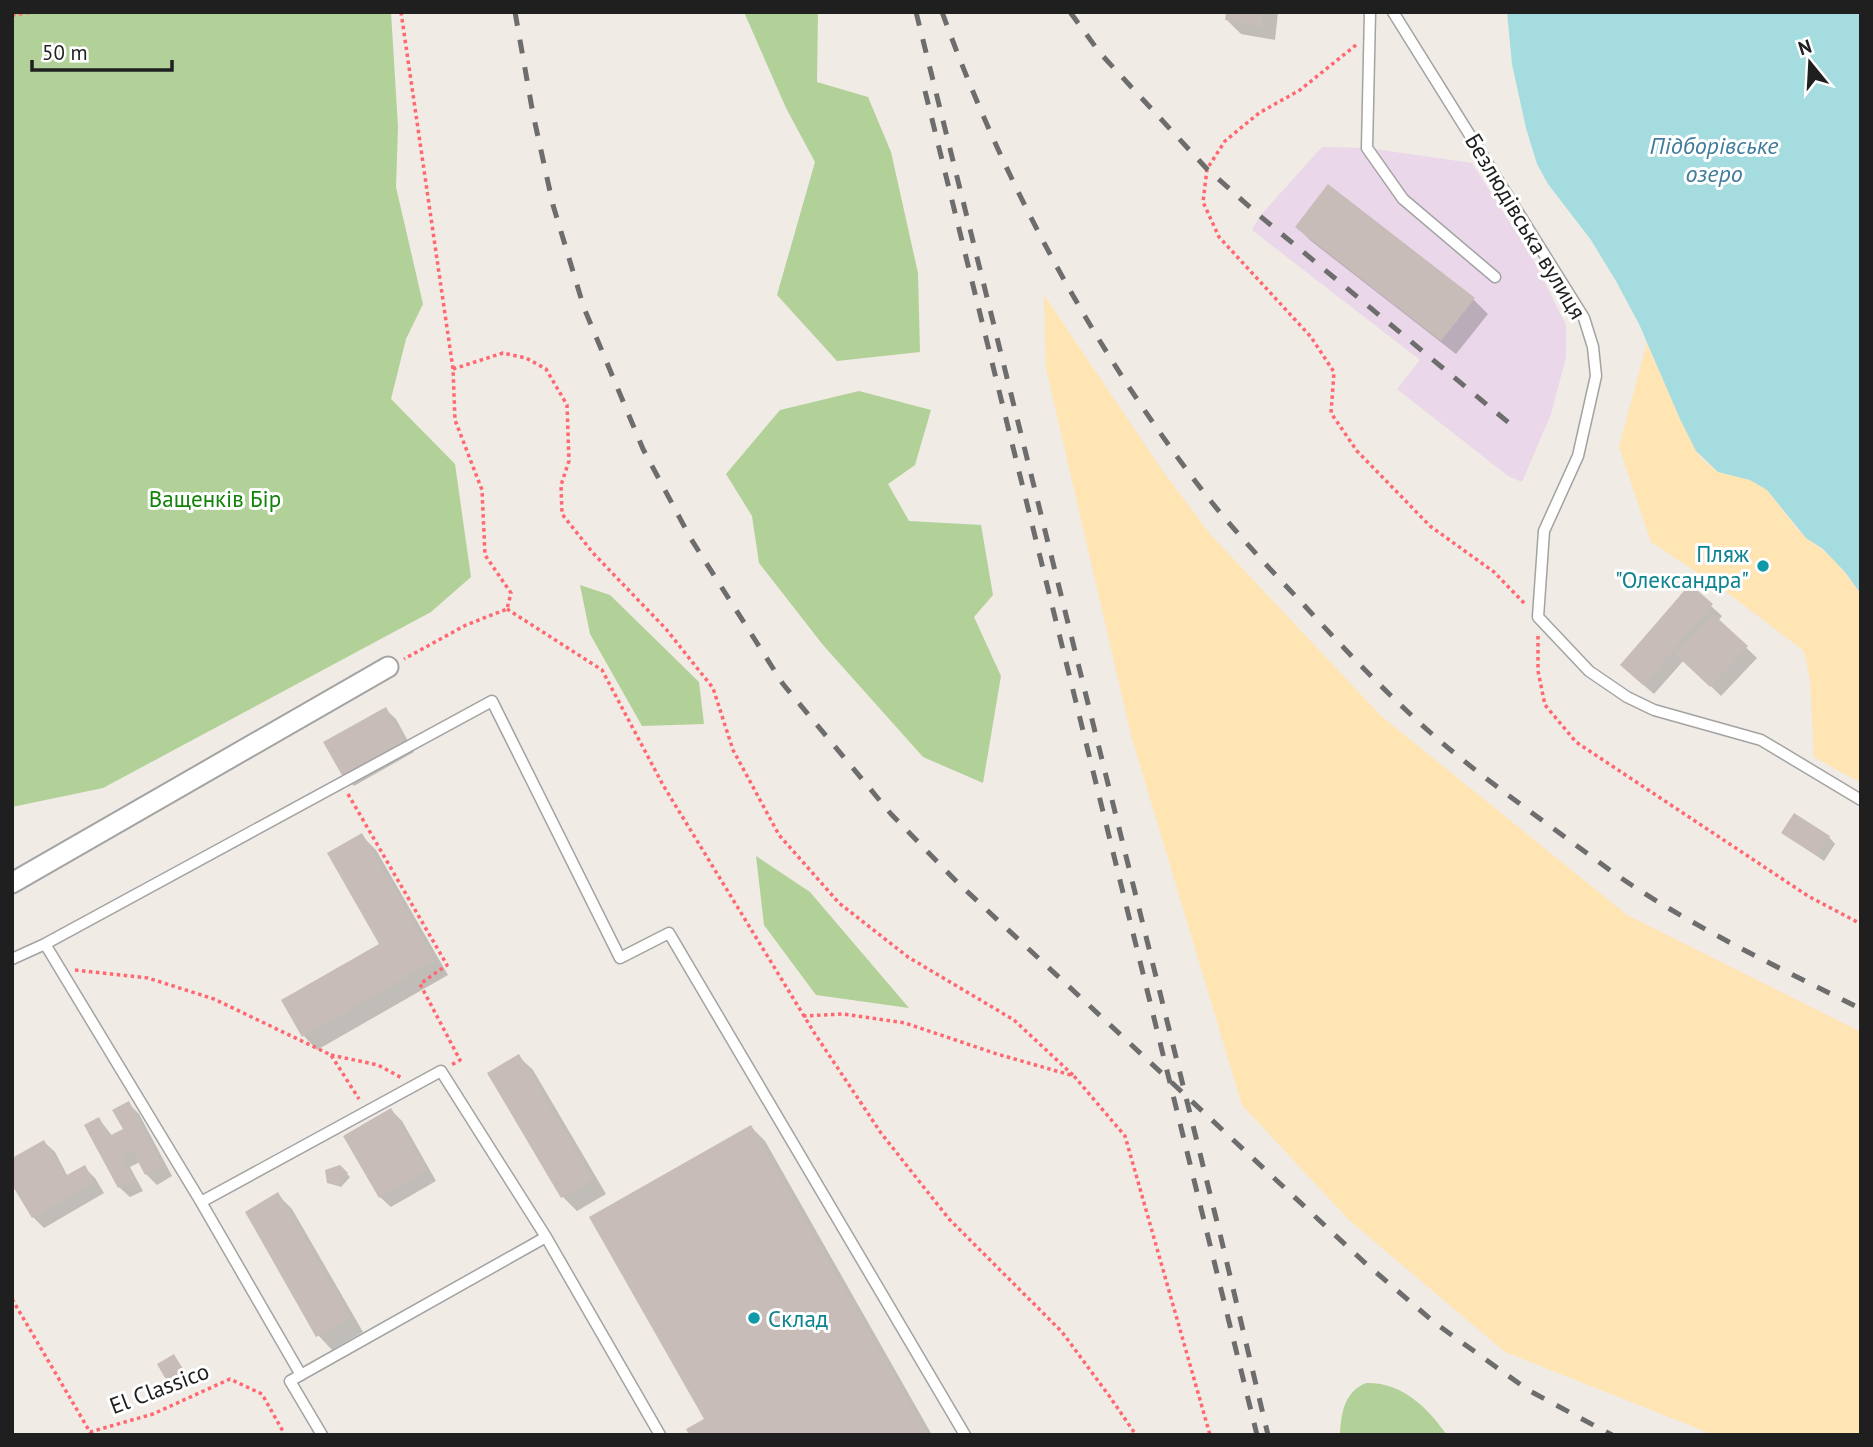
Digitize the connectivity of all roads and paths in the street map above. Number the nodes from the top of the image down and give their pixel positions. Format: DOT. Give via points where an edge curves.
graph roads {
  1 [pos="34,12"];
  2 [pos="401,12"];
  3 [pos="1370,12"];
  4 [pos="1393,12"];
  5 [pos="12,15"];
  6 [pos="1369,34"];
  7 [pos="1495,277"];
  8 [pos="453,369"];
  9 [pos="507,608"];
  10 [pos="1538,617"];
  11 [pos="388,667"];
  12 [pos="342,783"];
  13 [pos="1861,800"];
  14 [pos="12,883"];
  15 [pos="1861,924"];
  16 [pos="45,944"];
  17 [pos="12,958"];
  18 [pos="59,968"];
  19 [pos="803,1016"];
  20 [pos="331,1055"];
  21 [pos="441,1071"];
  22 [pos="1074,1076"];
  23 [pos="416,1085"];
  24 [pos="366,1111"];
  25 [pos="201,1202"];
  26 [pos="546,1237"];
  27 [pos="12,1299"];
  28 [pos="301,1375"];
  29 [pos="88,1434"];
  30 [pos="285,1435"];
  31 [pos="322,1435"];
  32 [pos="660,1435"];
  33 [pos="965,1435"];
  34 [pos="1136,1435"];
  35 [pos="1210,1435"];
  1 -- 5 [label="path"];
  2 -- 8 [label="path"];
  3 -- 6 [label="lane"];
  4 -- 10 [label="lane, Безлюдівська вулиця" via="1584,318 1593,347 1596,376 1578,456 1544,531"];
  6 -- 7 [label="lane" via="1367,148 1403,199"];
  6 -- 10 [label="path" via="1300,90 1259,113 1225,141 1207,169 1203,202 1219,237 1311,337 1334,372 1331,413 1357,451 1430,526 1494,572"];
  8 -- 9 [label="path" via="455,420 482,489 485,555 511,593"];
  8 -- 22 [label="path" via="503,354 526,358 545,369 567,405 569,461 561,485 562,514 713,688 733,750 779,835 839,903 908,957 1014,1020"];
  9 -- 11 [label="path"];
  9 -- 19 [label="path" via="603,670 663,785"];
  10 -- 13 [label="lane" via="1589,671 1627,696 1654,710 1761,740"];
  10 -- 15 [label="path" via="1538,671 1545,705 1576,742 1808,896"];
  11 -- 14 [label="street"];
  12 -- 16 [label="lane"];
  12 -- 21 [label="path" via="447,965 420,984 460,1060"];
  12 -- 33 [label="lane" via="492,701 620,958 669,933"];
  16 -- 17 [label="lane"];
  16 -- 18 [label="lane"];
  18 -- 20 [label="path" via="148,978 214,999"];
  18 -- 25 [label="lane"];
  19 -- 22 [label="path" via="843,1014 905,1023"];
  19 -- 34 [label="path" via="906,1165 949,1219 1062,1332"];
  20 -- 23 [label="path" via="378,1065"];
  20 -- 24 [label="path"];
  21 -- 23 [label="lane"];
  21 -- 26 [label="lane"];
  22 -- 35 [label="path" via="1125,1136"];
  23 -- 24 [label="lane"];
  24 -- 25 [label="lane"];
  25 -- 28 [label="lane"];
  26 -- 28 [label="lane"];
  26 -- 32 [label="lane"];
  27 -- 29 [label="path, El Classico"];
  28 -- 31 [label="lane" via="290,1381"];
  29 -- 30 [label="path, El Classico" via="153,1414 230,1379 262,1395"];
}
